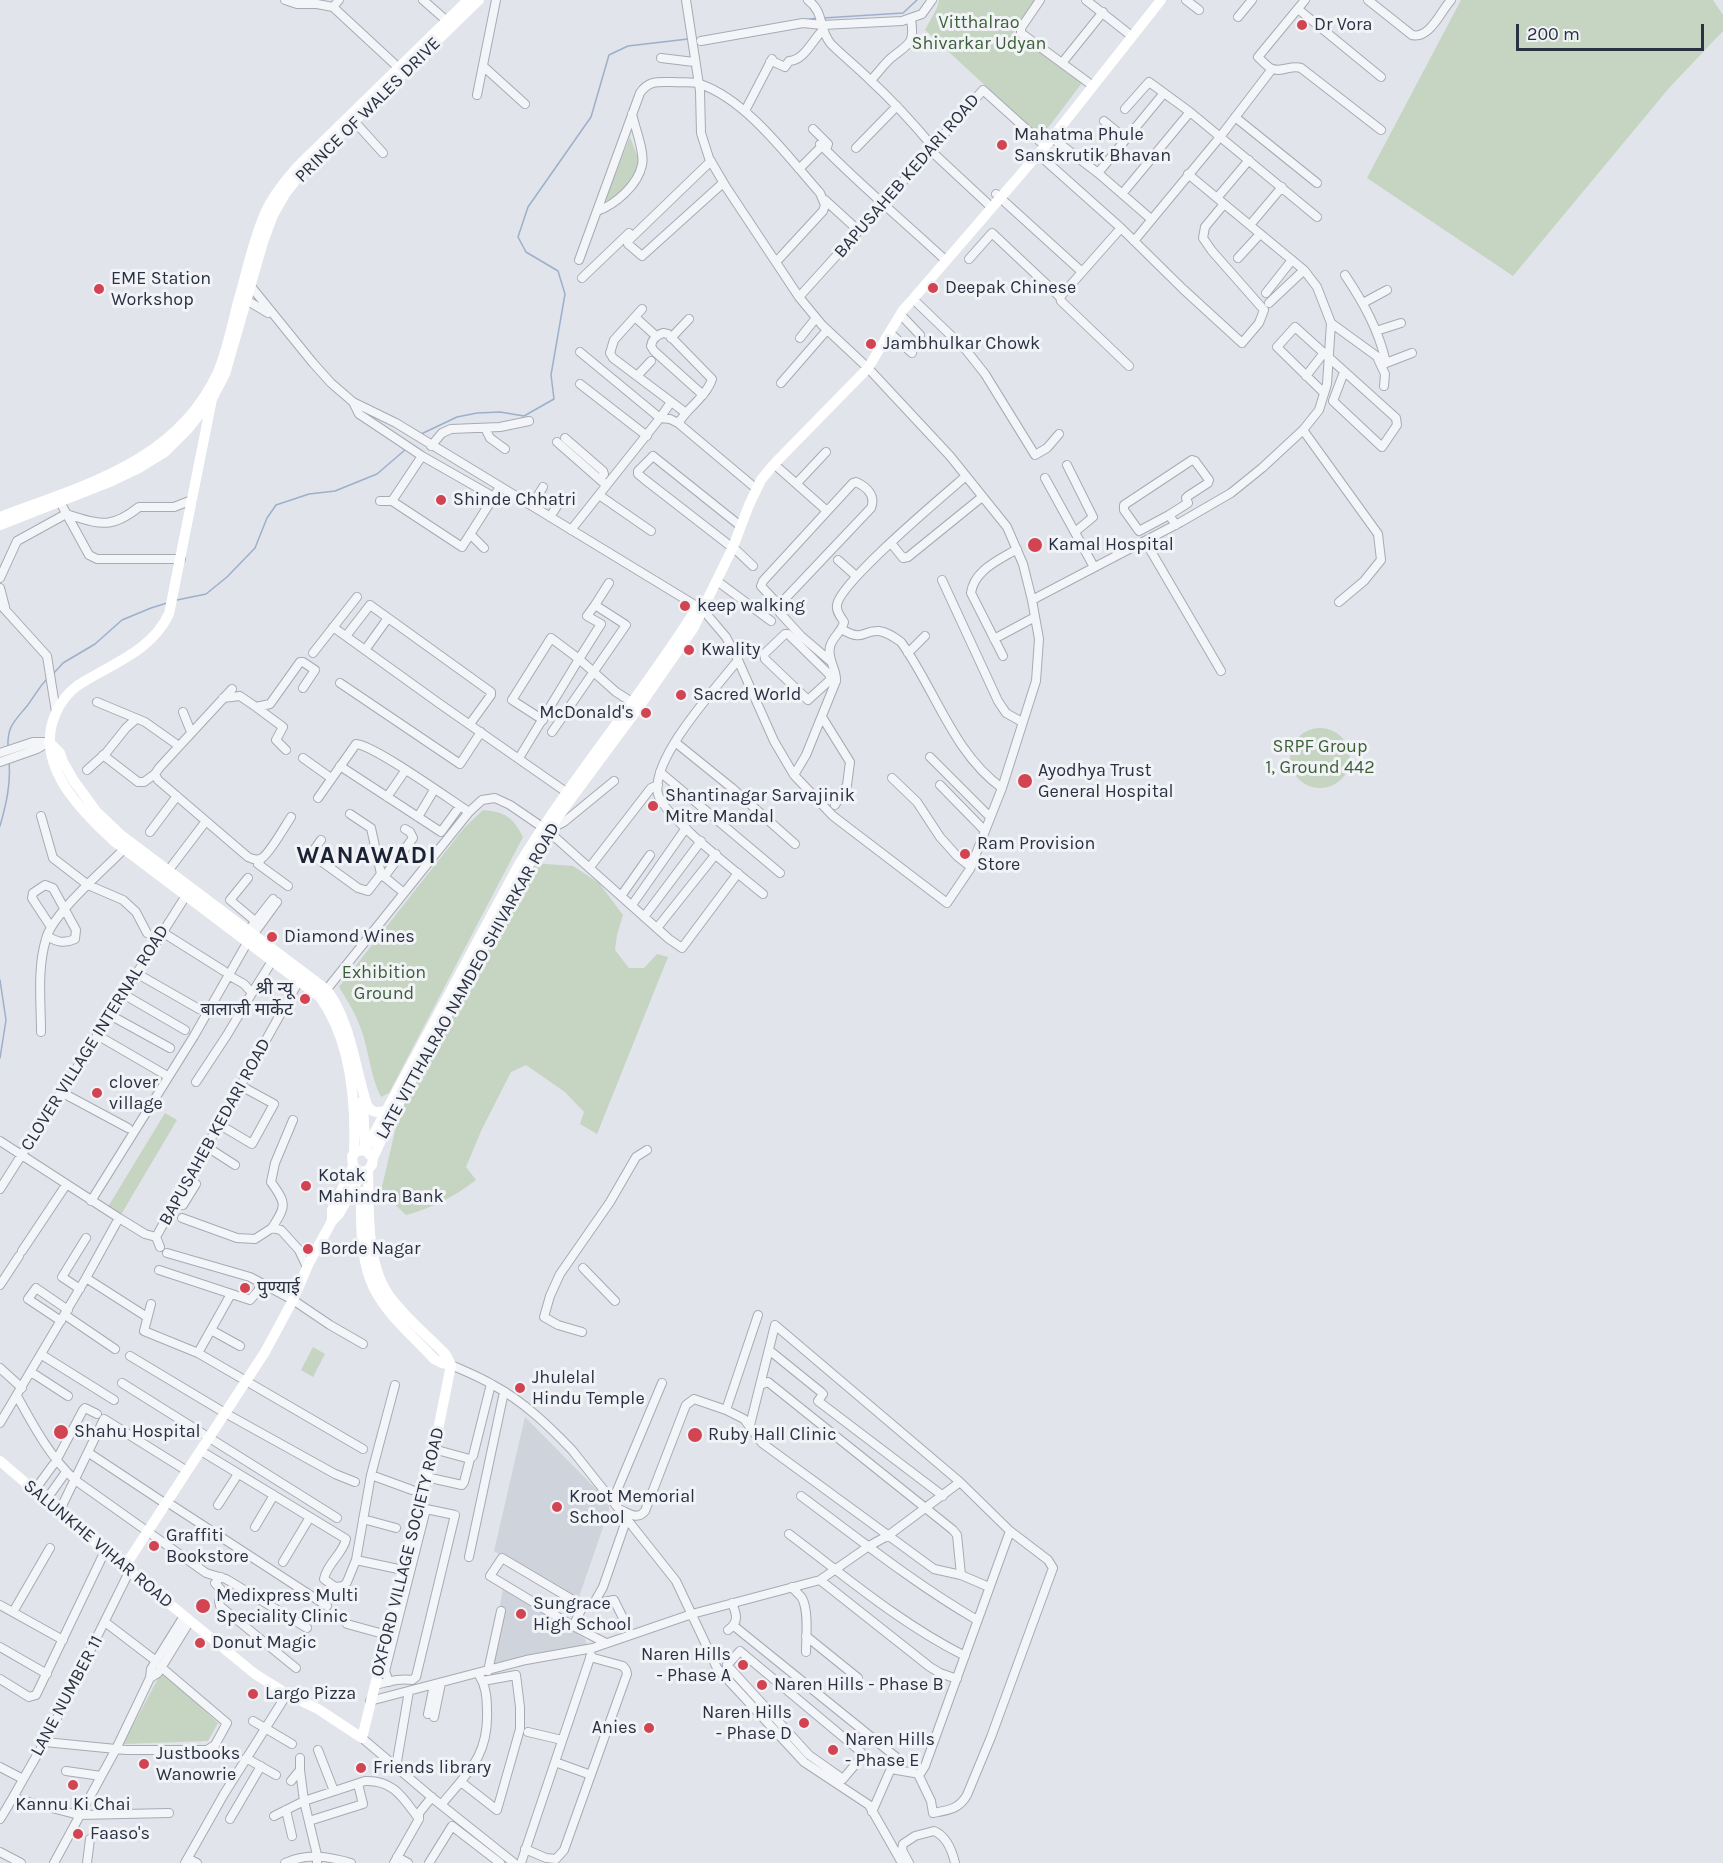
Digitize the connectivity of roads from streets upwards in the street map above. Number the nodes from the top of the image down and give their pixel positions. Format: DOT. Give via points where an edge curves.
graph roads {
  1 [pos="285,0"];
  2 [pos="339,0"];
  3 [pos="423,0"];
  4 [pos="468,0"];
  5 [pos="479,0"];
  6 [pos="496,0"];
  7 [pos="686,0"];
  8 [pos="808,0"];
  9 [pos="932,0"];
  10 [pos="1040,0"];
  11 [pos="1155,0"];
  12 [pos="1161,0"];
  13 [pos="1186,0"];
  14 [pos="1252,0"];
  15 [pos="1305,0"];
  16 [pos="1368,0"];
  17 [pos="1451,0"];
  18 [pos="1089,1"];
  19 [pos="318,2"];
  20 [pos="333,7"];
  21 [pos="1298,9"];
  22 [pos="1199,10"];
  23 [pos="1103,12"];
  24 [pos="1238,17"];
  25 [pos="911,19"];
  26 [pos="447,21"];
  27 [pos="822,27"];
  28 [pos="1129,34"];
  29 [pos="702,42"];
  30 [pos="661,58"];
  31 [pos="694,59"];
  32 [pos="1062,63"];
  33 [pos="483,66"];
  34 [pos="1272,69"];
  35 [pos="401,71"];
  36 [pos="1382,77"];
  37 [pos="871,80"];
  38 [pos="699,83"];
  39 [pos="1089,83"];
  40 [pos="1164,93"];
  41 [pos="477,96"];
  42 [pos="525,104"];
  43 [pos="897,106"];
  44 [pos="1125,109"];
  45 [pos="745,111"];
  46 [pos="1190,112"];
  47 [pos="632,114"];
  48 [pos="1235,117"];
  49 [pos="354,121"];
  50 [pos="1104,121"];
  51 [pos="813,129"];
  52 [pos="1381,130"];
  53 [pos="1220,137"];
  54 [pos="1126,139"];
  55 [pos="1044,145"];
  56 [pos="822,146"];
  57 [pos="856,148"];
  58 [pos="931,149"];
  59 [pos="383,153"];
  60 [pos="710,160"];
  61 [pos="1249,160"];
  62 [pos="799,169"];
  63 [pos="1098,173"];
  64 [pos="1188,174"];
  65 [pos="723,183"];
  66 [pos="1317,183"];
  67 [pos="1282,187"];
  68 [pos="1122,194"];
  69 [pos="998,195"];
  70 [pos="1217,198"];
  71 [pos="824,199"];
  72 [pos="884,203"];
  73 [pos="988,204"];
  74 [pos="1224,204"];
  75 [pos="597,211"];
  76 [pos="1317,217"];
  77 [pos="1151,219"];
  78 [pos="1250,225"];
  79 [pos="1121,228"];
  80 [pos="859,231"];
  81 [pos="1260,234"];
  82 [pos="1134,241"];
  83 [pos="942,257"];
  84 [pos="1238,258"];
  85 [pos="969,259"];
  86 [pos="579,260"];
  87 [pos="1292,260"];
  88 [pos="776,262"];
  89 [pos="1304,270"];
  90 [pos="1082,272"];
  91 [pos="1345,275"];
  92 [pos="582,278"];
  93 [pos="247,284"];
  94 [pos="1387,290"];
  95 [pos="1266,293"];
  96 [pos="799,297"];
  97 [pos="1060,297"];
  98 [pos="243,298"];
  99 [pos="913,299"];
  100 [pos="1269,303"];
  101 [pos="1363,303"];
  102 [pos="642,309"];
  103 [pos="901,315"];
  104 [pos="635,317"];
  105 [pos="816,318"];
  106 [pos="689,319"];
  107 [pos="277,320"];
  108 [pos="1331,323"];
  109 [pos="1401,323"];
  110 [pos="826,330"];
  111 [pos="1376,331"];
  112 [pos="890,333"];
  113 [pos="920,335"];
  114 [pos="656,336"];
  115 [pos="671,338"];
  116 [pos="800,338"];
  117 [pos="580,352"];
  118 [pos="912,353"];
  119 [pos="1412,353"];
  120 [pos="1326,356"];
  121 [pos="1378,358"];
  122 [pos="651,361"];
  123 [pos="1386,363"];
  124 [pos="1129,366"];
  125 [pos="866,367"];
  126 [pos="1344,372"];
  127 [pos="637,376"];
  128 [pos="1306,376"];
  129 [pos="782,383"];
  130 [pos="580,384"];
  131 [pos="1384,386"];
  132 [pos="1324,393"];
  133 [pos="703,395"];
  134 [pos="209,397"];
  135 [pos="353,402"];
  136 [pos="671,402"];
  137 [pos="686,413"];
  138 [pos="662,419"];
  139 [pos="529,421"];
  140 [pos="678,423"];
  141 [pos="485,428"];
  142 [pos="1303,430"];
  143 [pos="1059,434"];
  144 [pos="647,436"];
  145 [pos="561,440"];
  146 [pos="428,444"];
  147 [pos="506,449"];
  148 [pos="826,452"];
  149 [pos="422,456"];
  150 [pos="774,464"];
  151 [pos="1067,465"];
  152 [pos="966,476"];
  153 [pos="1045,478"];
  154 [pos="797,483"];
  155 [pos="606,485"];
  156 [pos="753,486"];
  157 [pos="500,487"];
  158 [pos="543,487"];
  159 [pos="599,495"];
  160 [pos="494,497"];
  161 [pos="982,497"];
  162 [pos="562,498"];
  163 [pos="192,500"];
  164 [pos="380,501"];
  165 [pos="392,501"];
  166 [pos="60,502"];
  167 [pos="532,506"];
  168 [pos="827,511"];
  169 [pos="66,514"];
  170 [pos="1169,515"];
  171 [pos="0,517"];
  172 [pos="550,517"];
  173 [pos="738,524"];
  174 [pos="0,525"];
  175 [pos="1176,525"];
  176 [pos="572,530"];
  177 [pos="651,531"];
  178 [pos="1076,532"];
  179 [pos="470,534"];
  180 [pos="1145,541"];
  181 [pos="891,543"];
  182 [pos="731,546"];
  183 [pos="484,548"];
  184 [pos="1017,549"];
  185 [pos="181,559"];
  186 [pos="838,560"];
  187 [pos="753,566"];
  188 [pos="1094,567"];
  189 [pos="856,576"];
  190 [pos="0,578"];
  191 [pos="942,580"];
  192 [pos="717,581"];
  193 [pos="609,583"];
  194 [pos="0,588"];
  195 [pos="357,597"];
  196 [pos="1032,600"];
  197 [pos="1339,602"];
  198 [pos="0,604"];
  199 [pos="595,605"];
  200 [pos="700,608"];
  201 [pos="6,611"];
  202 [pos="780,613"];
  203 [pos="1035,617"];
  204 [pos="388,618"];
  205 [pos="771,621"];
  206 [pos="333,627"];
  207 [pos="843,630"];
  208 [pos="346,636"];
  209 [pos="925,636"];
  210 [pos="994,639"];
  211 [pos="365,650"];
  212 [pos="313,653"];
  213 [pos="908,653"];
  214 [pos="1003,656"];
  215 [pos="579,659"];
  216 [pos="738,660"];
  217 [pos="829,660"];
  218 [pos="593,671"];
  219 [pos="1221,671"];
  220 [pos="833,678"];
  221 [pos="340,683"];
  222 [pos="303,688"];
  223 [pos="232,689"];
  224 [pos="223,698"];
  225 [pos="97,702"];
  226 [pos="636,705"];
  227 [pos="256,706"];
  228 [pos="183,712"];
  229 [pos="56,713"];
  230 [pos="822,717"];
  231 [pos="136,718"];
  232 [pos="543,720"];
  233 [pos="1022,722"];
  234 [pos="470,724"];
  235 [pos="191,732"];
  236 [pos="481,732"];
  237 [pos="552,732"];
  238 [pos="49,742"];
  239 [pos="675,742"];
  240 [pos="179,746"];
  241 [pos="286,750"];
  242 [pos="103,755"];
  243 [pos="2,757"];
  244 [pos="930,757"];
  245 [pos="303,758"];
  246 [pos="519,758"];
  247 [pos="340,766"];
  248 [pos="87,770"];
  249 [pos="405,771"];
  250 [pos="660,772"];
  251 [pos="155,774"];
  252 [pos="794,776"];
  253 [pos="332,778"];
  254 [pos="892,778"];
  255 [pos="614,781"];
  256 [pos="658,785"];
  257 [pos="940,785"];
  258 [pos="1002,788"];
  259 [pos="434,790"];
  260 [pos="569,794"];
  261 [pos="177,796"];
  262 [pos="318,798"];
  263 [pos="387,798"];
  264 [pos="835,805"];
  265 [pos="460,806"];
  266 [pos="469,812"];
  267 [pos="350,814"];
  268 [pos="41,816"];
  269 [pos="291,817"];
  270 [pos="418,817"];
  271 [pos="990,817"];
  272 [pos="206,821"];
  273 [pos="548,827"];
  274 [pos="686,828"];
  275 [pos="405,829"];
  276 [pos="985,831"];
  277 [pos="150,832"];
  278 [pos="321,840"];
  279 [pos="701,842"];
  280 [pos="795,844"];
  281 [pos="124,849"];
  282 [pos="716,854"];
  283 [pos="650,855"];
  284 [pos="261,859"];
  285 [pos="590,867"];
  286 [pos="971,867"];
  287 [pos="738,873"];
  288 [pos="780,873"];
  289 [pos="166,875"];
  290 [pos="383,876"];
  291 [pos="248,878"];
  292 [pos="88,885"];
  293 [pos="288,886"];
  294 [pos="188,892"];
  295 [pos="404,893"];
  296 [pos="763,894"];
  297 [pos="621,896"];
  298 [pos="632,905"];
  299 [pos="64,910"];
  300 [pos="644,917"];
  301 [pos="255,921"];
  302 [pos="51,927"];
  303 [pos="657,928"];
  304 [pos="162,932"];
  305 [pos="147,933"];
  306 [pos="47,936"];
  307 [pos="249,936"];
  308 [pos="269,966"];
  309 [pos="136,973"];
  310 [pos="226,973"];
  311 [pos="302,977"];
  312 [pos="252,993"];
  313 [pos="324,993"];
  314 [pos="123,994"];
  315 [pos="199,1009"];
  316 [pos="110,1015"];
  317 [pos="185,1030"];
  318 [pos="41,1032"];
  319 [pos="97,1035"];
  320 [pos="170,1048"];
  321 [pos="164,1074"];
  322 [pos="196,1082"];
  323 [pos="241,1086"];
  324 [pos="362,1091"];
  325 [pos="61,1092"];
  326 [pos="386,1111"];
  327 [pos="293,1120"];
  328 [pos="220,1125"];
  329 [pos="128,1128"];
  330 [pos="0,1141"];
  331 [pos="207,1147"];
  332 [pos="647,1150"];
  333 [pos="364,1154"];
  334 [pos="20,1156"];
  335 [pos="235,1165"];
  336 [pos="361,1169"];
  337 [pos="189,1180"];
  338 [pos="66,1185"];
  339 [pos="0,1189"];
  340 [pos="91,1201"];
  341 [pos="183,1205"];
  342 [pos="335,1217"];
  343 [pos="119,1218"];
  344 [pos="182,1218"];
  345 [pos="361,1223"];
  346 [pos="272,1228"];
  347 [pos="156,1237"];
  348 [pos="86,1238"];
  349 [pos="307,1267"];
  350 [pos="583,1268"];
  351 [pos="159,1270"];
  352 [pos="87,1278"];
  353 [pos="261,1283"];
  354 [pos="0,1285"];
  355 [pos="80,1289"];
  356 [pos="231,1294"];
  357 [pos="293,1300"];
  358 [pos="615,1301"];
  359 [pos="152,1304"];
  360 [pos="65,1315"];
  361 [pos="758,1315"];
  362 [pos="147,1317"];
  363 [pos="211,1330"];
  364 [pos="582,1332"];
  365 [pos="363,1344"];
  366 [pos="240,1346"];
  367 [pos="115,1349"];
  368 [pos="769,1350"];
  369 [pos="198,1353"];
  370 [pos="42,1355"];
  371 [pos="130,1356"];
  372 [pos="451,1365"];
  373 [pos="0,1368"];
  374 [pos="31,1372"];
  375 [pos="245,1381"];
  376 [pos="122,1383"];
  377 [pos="662,1383"];
  378 [pos="491,1384"];
  379 [pos="395,1385"];
  380 [pos="760,1385"];
  381 [pos="22,1388"];
  382 [pos="504,1392"];
  383 [pos="17,1396"];
  384 [pos="68,1396"];
  385 [pos="114,1400"];
  386 [pos="726,1410"];
  387 [pos="225,1413"];
  388 [pos="97,1414"];
  389 [pos="0,1423"];
  390 [pos="750,1425"];
  391 [pos="209,1439"];
  392 [pos="363,1449"];
  393 [pos="433,1449"];
  394 [pos="201,1451"];
  395 [pos="89,1453"];
  396 [pos="473,1456"];
  397 [pos="0,1461"];
  398 [pos="55,1462"];
  399 [pos="187,1471"];
  400 [pos="66,1472"];
  401 [pos="238,1474"];
  402 [pos="371,1475"];
  403 [pos="426,1477"];
  404 [pos="75,1480"];
  405 [pos="355,1482"];
  406 [pos="960,1482"];
  407 [pos="412,1490"];
  408 [pos="34,1491"];
  409 [pos="274,1495"];
  410 [pos="801,1496"];
  411 [pos="943,1496"];
  412 [pos="46,1500"];
  413 [pos="613,1500"];
  414 [pos="166,1503"];
  415 [pos="218,1505"];
  416 [pos="422,1508"];
  417 [pos="926,1509"];
  418 [pos="620,1510"];
  419 [pos="59,1512"];
  420 [pos="310,1517"];
  421 [pos="337,1518"];
  422 [pos="627,1518"];
  423 [pos="363,1519"];
  424 [pos="255,1527"];
  425 [pos="396,1528"];
  426 [pos="1011,1531"];
  427 [pos="147,1532"];
  428 [pos="789,1534"];
  429 [pos="889,1535"];
  430 [pos="869,1546"];
  431 [pos="50,1548"];
  432 [pos="105,1551"];
  433 [pos="469,1557"];
  434 [pos="356,1560"];
  435 [pos="283,1562"];
  436 [pos="127,1568"];
  437 [pos="835,1569"];
  438 [pos="403,1570"];
  439 [pos="961,1575"];
  440 [pos="221,1576"];
  441 [pos="820,1580"];
  442 [pos="792,1587"];
  443 [pos="989,1587"];
  444 [pos="732,1603"];
  445 [pos="0,1605"];
  446 [pos="587,1605"];
  447 [pos="327,1606"];
  448 [pos="501,1611"];
  449 [pos="13,1612"];
  450 [pos="692,1614"];
  451 [pos="187,1619"];
  452 [pos="977,1620"];
  453 [pos="105,1622"];
  454 [pos="626,1623"];
  455 [pos="347,1624"];
  456 [pos="573,1626"];
  457 [pos="307,1628"];
  458 [pos="387,1635"];
  459 [pos="806,1636"];
  460 [pos="63,1640"];
  461 [pos="606,1643"];
  462 [pos="0,1647"];
  463 [pos="593,1648"];
  464 [pos="806,1652"];
  465 [pos="965,1656"];
  466 [pos="590,1657"];
  467 [pos="159,1664"];
  468 [pos="296,1668"];
  469 [pos="488,1671"];
  470 [pos="478,1673"];
  471 [pos="47,1674"];
  472 [pos="858,1678"];
  473 [pos="0,1679"];
  474 [pos="957,1679"];
  475 [pos="483,1681"];
  476 [pos="383,1683"];
  477 [pos="438,1684"];
  478 [pos="410,1691"];
  479 [pos="287,1694"];
  480 [pos="370,1701"];
  481 [pos="763,1704"];
  482 [pos="756,1711"];
  483 [pos="431,1716"];
  484 [pos="253,1721"];
  485 [pos="266,1729"];
  486 [pos="528,1732"];
  487 [pos="363,1738"];
  488 [pos="562,1740"];
  489 [pos="45,1742"];
  490 [pos="292,1744"];
  491 [pos="116,1749"];
  492 [pos="318,1750"];
  493 [pos="246,1758"];
  494 [pos="300,1758"];
  495 [pos="555,1762"];
  496 [pos="0,1767"];
  497 [pos="261,1767"];
  498 [pos="396,1767"];
  499 [pos="891,1769"];
  500 [pos="300,1770"];
  501 [pos="66,1771"];
  502 [pos="918,1774"];
  503 [pos="276,1775"];
  504 [pos="591,1775"];
  505 [pos="100,1776"];
  506 [pos="23,1779"];
  507 [pos="291,1780"];
  508 [pos="461,1782"];
  509 [pos="358,1784"];
  510 [pos="334,1791"];
  511 [pos="13,1798"];
  512 [pos="304,1801"];
  513 [pos="436,1801"];
  514 [pos="4,1806"];
  515 [pos="286,1810"];
  516 [pos="872,1812"];
  517 [pos="169,1813"];
  518 [pos="79,1815"];
  519 [pos="274,1816"];
  520 [pos="0,1819"];
  521 [pos="230,1819"];
  522 [pos="419,1819"];
  523 [pos="309,1821"];
  524 [pos="292,1836"];
  525 [pos="90,1839"];
  526 [pos="525,1849"];
  527 [pos="0,1852"];
  528 [pos="317,1859"];
  529 [pos="396,1860"];
  530 [pos="192,1862"];
  531 [pos="21,1863"];
  532 [pos="54,1863"];
  533 [pos="87,1863"];
  534 [pos="285,1863"];
  535 [pos="351,1863"];
  536 [pos="408,1863"];
  537 [pos="429,1863"];
  538 [pos="500,1863"];
  539 [pos="514,1863"];
  540 [pos="521,1863"];
  541 [pos="902,1863"];
  542 [pos="909,1863"];
  543 [pos="955,1863"];
  1 -- 19 [label="street" via="297,4"];
  2 -- 20 [label="street"];
  3 -- 26 [label="street"];
  4 -- 26 [label="street, PRINCE OF WALES DRIVE"];
  5 -- 35 [label="street, PRINCE OF WALES DRIVE"];
  6 -- 33 [label="street"];
  7 -- 31 [label="street"];
  8 -- 27 [label="street" via="816,6"];
  9 -- 25 [label="street" via="922,14"];
  10 -- 32 [label="street" via="1021,33"];
  11 -- 28 [label="street, LATE VITTHALRAO NAMDEO SHIVARKAR ROAD"];
  12 -- 55 [label="street, LATE VITTHALRAO NAMDEO SHIVARKAR ROAD"];
  13 -- 22 [label="street"];
  14 -- 24 [label="street"];
  15 -- 21 [label="street"];
  16 -- 17 [label="street" via="1412,35 1419,36 1426,33"];
  18 -- 23 [label="street"];
  19 -- 20 [label="street"];
  20 -- 35 [label="street"];
  21 -- 34 [label="street" via="1258,57"];
  21 -- 36 [label="street"];
  23 -- 28 [label="street"];
  23 -- 32 [label="street"];
  25 -- 27 [label="street"];
  25 -- 37 [label="street" via="912,40"];
  26 -- 35 [label="street, PRINCE OF WALES DRIVE"];
  27 -- 29 [label="street" via="802,23"];
  27 -- 37 [label="street" via="831,43"];
  27 -- 45 [label="street" via="795,61 789,61 785,67 772,60"];
  28 -- 39 [label="street, LATE VITTHALRAO NAMDEO SHIVARKAR ROAD"];
  30 -- 31 [label="street"];
  31 -- 38 [label="street"];
  32 -- 39 [label="street"];
  33 -- 41 [label="street"];
  33 -- 42 [label="street"];
  34 -- 48 [label="street"];
  34 -- 52 [label="street" via="1301,68"];
  35 -- 49 [label="street, PRINCE OF WALES DRIVE"];
  35 -- 93 [label="street, PRINCE OF WALES DRIVE" via="298,166 278,190 256,240"];
  37 -- 43 [label="street"];
  38 -- 45 [label="street"];
  38 -- 47 [label="street" via="657,81 645,85"];
  38 -- 60 [label="street" via="701,133"];
  39 -- 55 [label="street, LATE VITTHALRAO NAMDEO SHIVARKAR ROAD"];
  40 -- 44 [label="street" via="1149,82"];
  40 -- 46 [label="street"];
  40 -- 54 [label="street"];
  43 -- 57 [label="street"];
  43 -- 58 [label="street"];
  45 -- 62 [label="street"];
  46 -- 53 [label="street"];
  46 -- 68 [label="street"];
  47 -- 75 [label="street"];
  47 -- 75 [label="street" via="642,166 621,197"];
  48 -- 53 [label="street"];
  48 -- 66 [label="street"];
  49 -- 59 [label="street"];
  49 -- 93 [label="street, PRINCE OF WALES DRIVE" via="285,194 273,214"];
  50 -- 54 [label="street"];
  51 -- 56 [label="street" via="828,144"];
  53 -- 61 [label="street"];
  53 -- 64 [label="street"];
  54 -- 63 [label="street"];
  55 -- 58 [label="street, BAPUSAHEB KEDARI ROAD" via="983,90"];
  55 -- 63 [label="street"];
  55 -- 69 [label="street, LATE VITTHALRAO NAMDEO SHIVARKAR ROAD"];
  55 -- 79 [label="street"];
  56 -- 62 [label="street"];
  56 -- 72 [label="street"];
  58 -- 72 [label="street, BAPUSAHEB KEDARI ROAD"];
  58 -- 73 [label="street"];
  60 -- 65 [label="street"];
  60 -- 65 [label="street" via="628,243 642,256"];
  60 -- 92 [label="street"];
  61 -- 67 [label="street"];
  61 -- 70 [label="street"];
  62 -- 71 [label="street"];
  63 -- 68 [label="street"];
  64 -- 70 [label="street"];
  64 -- 77 [label="street"];
  65 -- 88 [label="street"];
  67 -- 76 [label="street"];
  67 -- 78 [label="street"];
  68 -- 77 [label="street"];
  69 -- 73 [label="street, LATE VITTHALRAO NAMDEO SHIVARKAR ROAD"];
  69 -- 90 [label="street"];
  69 -- 99 [label="street, LATE VITTHALRAO NAMDEO SHIVARKAR ROAD"];
  70 -- 74 [label="street"];
  71 -- 80 [label="street"];
  71 -- 88 [label="street" via="823,212"];
  72 -- 80 [label="street, BAPUSAHEB KEDARI ROAD"];
  72 -- 83 [label="street"];
  73 -- 83 [label="street, LATE VITTHALRAO NAMDEO SHIVARKAR ROAD"];
  74 -- 78 [label="street"];
  74 -- 82 [label="street" via="1205,226 1203,238 1264,310 1259,323 1242,343"];
  75 -- 86 [label="street"];
  77 -- 82 [label="street"];
  78 -- 81 [label="street"];
  79 -- 82 [label="street"];
  79 -- 90 [label="street"];
  80 -- 96 [label="street, BAPUSAHEB KEDARI ROAD"];
  81 -- 84 [label="street"];
  81 -- 87 [label="street"];
  83 -- 125 [label="street, LATE VITTHALRAO NAMDEO SHIVARKAR ROAD" via="898,311"];
  85 -- 97 [label="street" via="992,233"];
  87 -- 89 [label="street"];
  87 -- 95 [label="street"];
  88 -- 96 [label="street"];
  89 -- 100 [label="street"];
  89 -- 108 [label="street" via="1317,287"];
  90 -- 97 [label="street"];
  91 -- 101 [label="street"];
  93 -- 98 [label="street, PRINCE OF WALES DRIVE"];
  93 -- 107 [label="street"];
  94 -- 101 [label="street"];
  96 -- 105 [label="street"];
  97 -- 124 [label="street"];
  98 -- 107 [label="street"];
  98 -- 134 [label="street, PRINCE OF WALES DRIVE" via="225,374"];
  99 -- 103 [label="street, LATE VITTHALRAO NAMDEO SHIVARKAR ROAD"];
  99 -- 143 [label="street" via="985,374 1035,455"];
  101 -- 111 [label="street"];
  102 -- 104 [label="street"];
  103 -- 112 [label="street, LATE VITTHALRAO NAMDEO SHIVARKAR ROAD"];
  103 -- 113 [label="street"];
  104 -- 114 [label="street"];
  104 -- 127 [label="street" via="614,340 610,353"];
  105 -- 110 [label="street"];
  105 -- 116 [label="street"];
  106 -- 115 [label="street"];
  107 -- 135 [label="street" via="328,380"];
  108 -- 120 [label="street"];
  108 -- 121 [label="street"];
  109 -- 111 [label="street"];
  110 -- 125 [label="street"];
  110 -- 129 [label="street"];
  111 -- 123 [label="street"];
  112 -- 118 [label="street"];
  112 -- 125 [label="street, LATE VITTHALRAO NAMDEO SHIVARKAR ROAD"];
  114 -- 115 [label="street" via="663,333"];
  114 -- 133 [label="street" via="651,342 654,351"];
  115 -- 133 [label="street" via="710,375 712,379"];
  117 -- 138 [label="street"];
  119 -- 123 [label="street"];
  120 -- 126 [label="street"];
  120 -- 128 [label="street"];
  120 -- 128 [label="street" via="1295,327 1277,347"];
  120 -- 132 [label="street"];
  121 -- 123 [label="street"];
  121 -- 131 [label="street" via="1385,374"];
  122 -- 127 [label="street"];
  125 -- 150 [label="street, LATE VITTHALRAO NAMDEO SHIVARKAR ROAD"];
  125 -- 152 [label="street"];
  125 -- 156 [label="street, LATE VITTHALRAO NAMDEO SHIVARKAR ROAD" via="768,461"];
  126 -- 126 [label="street" via="1333,401 1382,447 1397,425 1396,418"];
  127 -- 136 [label="street"];
  128 -- 132 [label="street"];
  130 -- 144 [label="street"];
  132 -- 142 [label="street" via="1319,410"];
  133 -- 137 [label="street"];
  134 -- 163 [label="street"];
  134 -- 166 [label="street, PRINCE OF WALES DRIVE" via="188,429 165,452 112,482"];
  134 -- 171 [label="street, PRINCE OF WALES DRIVE" via="160,446 135,462"];
  135 -- 146 [label="street"];
  135 -- 149 [label="street" via="359,414"];
  136 -- 137 [label="street"];
  136 -- 138 [label="street"];
  137 -- 140 [label="street"];
  138 -- 140 [label="street"];
  138 -- 144 [label="street"];
  139 -- 141 [label="street"];
  140 -- 156 [label="street"];
  141 -- 146 [label="street" via="451,429"];
  141 -- 147 [label="street" via="490,438"];
  142 -- 175 [label="street" via="1231,493"];
  142 -- 197 [label="street" via="1378,534 1381,560"];
  144 -- 155 [label="street"];
  145 -- 155 [label="street"];
  146 -- 157 [label="street"];
  148 -- 154 [label="street"];
  149 -- 160 [label="street"];
  149 -- 165 [label="street"];
  150 -- 154 [label="street"];
  150 -- 182 [label="street, LATE VITTHALRAO NAMDEO SHIVARKAR ROAD" via="761,480"];
  151 -- 178 [label="street" via="1093,517"];
  152 -- 161 [label="street"];
  152 -- 181 [label="street"];
  153 -- 178 [label="street"];
  154 -- 168 [label="street"];
  155 -- 159 [label="street"];
  156 -- 173 [label="street, LATE VITTHALRAO NAMDEO SHIVARKAR ROAD"];
  157 -- 160 [label="street"];
  157 -- 167 [label="street"];
  158 -- 167 [label="street"];
  159 -- 176 [label="street"];
  159 -- 177 [label="street"];
  160 -- 179 [label="street"];
  161 -- 181 [label="street" via="908,557 903,558"];
  161 -- 184 [label="street" via="1007,527"];
  162 -- 172 [label="street"];
  163 -- 169 [label="street" via="174,507 139,507 113,522 98,523"];
  163 -- 185 [label="street"];
  164 -- 165 [label="street"];
  165 -- 179 [label="street" via="462,547"];
  166 -- 169 [label="street"];
  166 -- 174 [label="street, PRINCE OF WALES DRIVE"];
  167 -- 172 [label="street"];
  168 -- 168 [label="street" via="856,482 874,501 782,602 774,600 761,583"];
  169 -- 185 [label="street" via="89,555 97,559"];
  169 -- 190 [label="street" via="17,542"];
  170 -- 170 [label="street" via="1208,483 1195,461 1124,505 1139,531"];
  170 -- 175 [label="street"];
  172 -- 176 [label="street"];
  173 -- 182 [label="street, LATE VITTHALRAO NAMDEO SHIVARKAR ROAD"];
  173 -- 182 [label="street" via="653,456 638,471"];
  175 -- 180 [label="street"];
  176 -- 200 [label="street"];
  178 -- 188 [label="street"];
  179 -- 183 [label="street"];
  180 -- 188 [label="street"];
  180 -- 219 [label="street"];
  181 -- 189 [label="street"];
  182 -- 187 [label="street"];
  182 -- 192 [label="street, LATE VITTHALRAO NAMDEO SHIVARKAR ROAD"];
  182 -- 200 [label="street, LATE VITTHALRAO NAMDEO SHIVARKAR ROAD"];
  184 -- 196 [label="street"];
  184 -- 210 [label="street" via="980,573 972,585 971,593"];
  185 -- 229 [label="street" via="163,627 127,658 75,687 61,701"];
  186 -- 189 [label="street"];
  188 -- 196 [label="street"];
  189 -- 207 [label="street" via="836,606 844,622"];
  191 -- 233 [label="street" via="998,701 1006,713"];
  192 -- 200 [label="street, LATE VITTHALRAO NAMDEO SHIVARKAR ROAD"];
  192 -- 205 [label="street"];
  193 -- 199 [label="street"];
  194 -- 201 [label="street"];
  195 -- 206 [label="street"];
  196 -- 203 [label="street"];
  198 -- 201 [label="street"];
  199 -- 215 [label="street" via="587,616 602,624"];
  199 -- 218 [label="street" via="626,625"];
  200 -- 216 [label="street" via="726,637"];
  200 -- 226 [label="street, LATE VITTHALRAO NAMDEO SHIVARKAR ROAD" via="693,629"];
  201 -- 229 [label="street" via="47,657"];
  202 -- 217 [label="street"];
  203 -- 210 [label="street"];
  203 -- 233 [label="street" via="1039,639 1036,681"];
  204 -- 208 [label="street" via="370,605"];
  204 -- 211 [label="street"];
  204 -- 234 [label="street" via="491,692"];
  206 -- 208 [label="street"];
  206 -- 212 [label="street"];
  207 -- 213 [label="street" via="860,637 879,631 891,635"];
  207 -- 217 [label="street" via="830,646"];
  208 -- 211 [label="street"];
  209 -- 213 [label="street"];
  210 -- 214 [label="street"];
  211 -- 234 [label="street"];
  213 -- 258 [label="street" via="962,746"];
  215 -- 218 [label="street"];
  215 -- 232 [label="street"];
  215 -- 232 [label="street" via="551,638 512,700"];
  216 -- 239 [label="street"];
  216 -- 252 [label="street"];
  217 -- 220 [label="street" via="836,674"];
  218 -- 226 [label="street"];
  218 -- 237 [label="street"];
  220 -- 220 [label="street" via="788,634 764,654 808,700"];
  220 -- 230 [label="street"];
  221 -- 236 [label="street" via="460,764"];
  222 -- 227 [label="street" via="315,670 300,662 270,704"];
  223 -- 224 [label="street"];
  224 -- 227 [label="street" via="240,696"];
  224 -- 235 [label="street"];
  225 -- 231 [label="street"];
  226 -- 260 [label="street, LATE VITTHALRAO NAMDEO SHIVARKAR ROAD"];
  227 -- 241 [label="street" via="283,727 276,740"];
  228 -- 235 [label="street"];
  229 -- 238 [label="street"];
  230 -- 252 [label="street"];
  230 -- 264 [label="street" via="850,762 847,785"];
  231 -- 240 [label="street"];
  231 -- 242 [label="street"];
  232 -- 246 [label="street"];
  233 -- 258 [label="street"];
  234 -- 236 [label="street"];
  235 -- 240 [label="street"];
  236 -- 246 [label="street"];
  238 -- 243 [label="street" via="37,749"];
  238 -- 281 [label="street" via="54,766 65,786 88,818"];
  238 -- 289 [label="street" via="60,753 96,812"];
  239 -- 250 [label="street"];
  239 -- 280 [label="street"];
  240 -- 251 [label="street"];
  242 -- 248 [label="street"];
  242 -- 251 [label="street" via="138,782"];
  244 -- 271 [label="street"];
  245 -- 253 [label="street"];
  246 -- 260 [label="street"];
  247 -- 249 [label="street" via="356,744 362,744"];
  247 -- 253 [label="street"];
  247 -- 263 [label="street"];
  249 -- 259 [label="street"];
  249 -- 263 [label="street"];
  250 -- 256 [label="street"];
  250 -- 288 [label="street"];
  251 -- 261 [label="street"];
  252 -- 286 [label="street" via="833,816 947,903"];
  253 -- 262 [label="street"];
  254 -- 286 [label="street" via="917,802 940,837"];
  255 -- 273 [label="street" via="564,822"];
  256 -- 274 [label="street" via="663,806"];
  256 -- 285 [label="street" via="651,788"];
  257 -- 276 [label="street"];
  258 -- 271 [label="street"];
  259 -- 265 [label="street"];
  259 -- 270 [label="street"];
  260 -- 273 [label="street, LATE VITTHALRAO NAMDEO SHIVARKAR ROAD"];
  261 -- 272 [label="street"];
  261 -- 277 [label="street"];
  263 -- 270 [label="street"];
  265 -- 266 [label="street"];
  265 -- 270 [label="street" via="441,832"];
  266 -- 273 [label="street" via="482,800 495,798"];
  266 -- 295 [label="street"];
  267 -- 290 [label="street" via="371,828"];
  268 -- 292 [label="street" via="53,858"];
  269 -- 284 [label="street"];
  271 -- 276 [label="street"];
  272 -- 284 [label="street" via="248,857"];
  272 -- 289 [label="street"];
  273 -- 285 [label="street"];
  273 -- 326 [label="street, LATE VITTHALRAO NAMDEO SHIVARKAR ROAD" via="518,866"];
  273 -- 333 [label="street, LATE VITTHALRAO NAMDEO SHIVARKAR ROAD" via="394,1112"];
  274 -- 279 [label="street"];
  274 -- 298 [label="street"];
  275 -- 290 [label="street" via="413,838"];
  276 -- 286 [label="street"];
  278 -- 290 [label="street" via="311,854 358,888 368,891"];
  279 -- 282 [label="street"];
  279 -- 300 [label="street"];
  281 -- 289 [label="street"];
  281 -- 292 [label="street"];
  282 -- 287 [label="street"];
  282 -- 303 [label="street"];
  283 -- 297 [label="street"];
  284 -- 293 [label="street" via="258,864"];
  285 -- 297 [label="street"];
  287 -- 296 [label="street"];
  287 -- 303 [label="street" via="682,948"];
  289 -- 294 [label="street"];
  290 -- 295 [label="street"];
  291 -- 301 [label="street" via="230,900"];
  292 -- 299 [label="street"];
  292 -- 305 [label="street" via="123,900 136,912"];
  294 -- 304 [label="street, CLOVER VILLAGE INTERNAL ROAD"];
  294 -- 307 [label="street"];
  295 -- 313 [label="street"];
  297 -- 298 [label="street"];
  298 -- 300 [label="street"];
  299 -- 302 [label="street"];
  299 -- 302 [label="street" via="53,888 45,885 33,893 32,898"];
  299 -- 306 [label="street" via="76,930 75,939 66,943"];
  300 -- 303 [label="street"];
  301 -- 307 [label="street"];
  301 -- 307 [label="street" via="275,900"];
  302 -- 306 [label="street"];
  304 -- 309 [label="street, CLOVER VILLAGE INTERNAL ROAD"];
  304 -- 310 [label="street"];
  306 -- 318 [label="street" via="40,973"];
  307 -- 310 [label="street"];
  307 -- 311 [label="street"];
  308 -- 312 [label="street"];
  309 -- 314 [label="street, CLOVER VILLAGE INTERNAL ROAD"];
  309 -- 315 [label="street"];
  310 -- 312 [label="street"];
  310 -- 340 [label="street" via="189,1044"];
  311 -- 313 [label="street"];
  311 -- 323 [label="street, BAPUSAHEB KEDARI ROAD"];
  312 -- 322 [label="street"];
  313 -- 324 [label="street" via="335,1001 344,1020 356,1055"];
  313 -- 333 [label="street" via="346,1058"];
  314 -- 316 [label="street, CLOVER VILLAGE INTERNAL ROAD"];
  314 -- 317 [label="street"];
  316 -- 319 [label="street, CLOVER VILLAGE INTERNAL ROAD"];
  316 -- 320 [label="street"];
  319 -- 321 [label="street"];
  319 -- 325 [label="street, CLOVER VILLAGE INTERNAL ROAD"];
  323 -- 328 [label="street, BAPUSAHEB KEDARI ROAD"];
  323 -- 328 [label="street" via="274,1104 252,1144"];
  324 -- 326 [label="street" via="371,1110"];
  324 -- 333 [label="street"];
  325 -- 329 [label="street"];
  325 -- 334 [label="street, CLOVER VILLAGE INTERNAL ROAD"];
  326 -- 333 [label="street, LATE VITTHALRAO NAMDEO SHIVARKAR ROAD"];
  327 -- 346 [label="street" via="271,1182 282,1198 283,1211"];
  328 -- 331 [label="street, BAPUSAHEB KEDARI ROAD"];
  330 -- 334 [label="street, BAPUSAHEB KEDARI ROAD"];
  331 -- 335 [label="street"];
  331 -- 337 [label="street, BAPUSAHEB KEDARI ROAD"];
  332 -- 364 [label="street" via="636,1157 560,1274 550,1296 544,1317"];
  333 -- 336 [label="street" via="372,1165"];
  333 -- 336 [label="street" via="351,1160"];
  334 -- 338 [label="street, BAPUSAHEB KEDARI ROAD"];
  334 -- 339 [label="street, CLOVER VILLAGE INTERNAL ROAD"];
  336 -- 342 [label="street"];
  336 -- 345 [label="street"];
  336 -- 372 [label="street" via="379,1278 388,1294"];
  337 -- 341 [label="street" via="196,1184"];
  337 -- 347 [label="street, BAPUSAHEB KEDARI ROAD"];
  338 -- 340 [label="street, BAPUSAHEB KEDARI ROAD"];
  338 -- 354 [label="street"];
  340 -- 343 [label="street, BAPUSAHEB KEDARI ROAD"];
  342 -- 345 [label="street" via="350,1211"];
  342 -- 349 [label="street"];
  343 -- 347 [label="street, BAPUSAHEB KEDARI ROAD"];
  343 -- 352 [label="street"];
  344 -- 346 [label="street" via="237,1238 255,1239"];
  345 -- 372 [label="street" via="365,1263 380,1299 434,1359"];
  346 -- 349 [label="street" via="281,1230 299,1250"];
  347 -- 353 [label="street" via="163,1250"];
  348 -- 355 [label="street" via="62,1276"];
  349 -- 357 [label="street"];
  350 -- 358 [label="street"];
  351 -- 356 [label="street"];
  352 -- 355 [label="street"];
  352 -- 362 [label="street"];
  353 -- 356 [label="street" via="250,1300"];
  353 -- 357 [label="street"];
  355 -- 360 [label="street"];
  356 -- 363 [label="street"];
  357 -- 365 [label="street"];
  357 -- 375 [label="street"];
  359 -- 362 [label="street"];
  360 -- 367 [label="street"];
  360 -- 370 [label="street"];
  361 -- 386 [label="street"];
  362 -- 369 [label="street" via="144,1331"];
  363 -- 366 [label="street"];
  363 -- 369 [label="street"];
  368 -- 380 [label="street"];
  368 -- 406 [label="street" via="775,1325"];
  368 -- 411 [label="street" via="823,1394 818,1401"];
  369 -- 375 [label="street"];
  370 -- 374 [label="street"];
  370 -- 385 [label="street"];
  371 -- 387 [label="street"];
  372 -- 378 [label="street"];
  372 -- 393 [label="street, OXFORD VILLAGE SOCIETY ROAD"];
  373 -- 381 [label="street"];
  374 -- 381 [label="street"];
  374 -- 384 [label="street"];
  375 -- 387 [label="street"];
  375 -- 392 [label="street"];
  376 -- 391 [label="street"];
  377 -- 413 [label="street"];
  378 -- 382 [label="street"];
  378 -- 396 [label="street"];
  379 -- 402 [label="street"];
  380 -- 390 [label="street"];
  380 -- 417 [label="street" via="768,1382"];
  381 -- 383 [label="street"];
  382 -- 413 [label="street" via="567,1444"];
  382 -- 433 [label="street"];
  383 -- 389 [label="street"];
  383 -- 398 [label="street"];
  386 -- 390 [label="street"];
  386 -- 418 [label="street" via="694,1399 686,1405 645,1511 637,1516"];
  387 -- 391 [label="street"];
  387 -- 405 [label="street"];
  388 -- 398 [label="street" via="83,1410"];
  390 -- 429 [label="street" via="762,1443"];
  391 -- 394 [label="street"];
  391 -- 421 [label="street"];
  393 -- 403 [label="street, OXFORD VILLAGE SOCIETY ROAD"];
  393 -- 403 [label="street" via="470,1459 462,1485"];
  394 -- 399 [label="street"];
  394 -- 401 [label="street"];
  395 -- 399 [label="street" via="104,1419"];
  395 -- 404 [label="street"];
  395 -- 414 [label="street"];
  397 -- 408 [label="street, SALUNKHE VIHAR ROAD"];
  398 -- 400 [label="street"];
  398 -- 408 [label="street"];
  399 -- 414 [label="street"];
  400 -- 404 [label="street"];
  400 -- 412 [label="street"];
  401 -- 409 [label="street"];
  401 -- 415 [label="street"];
  402 -- 407 [label="street"];
  402 -- 423 [label="street"];
  403 -- 416 [label="street, OXFORD VILLAGE SOCIETY ROAD"];
  404 -- 419 [label="street"];
  404 -- 427 [label="street"];
  406 -- 411 [label="street"];
  406 -- 426 [label="street"];
  408 -- 412 [label="street, SALUNKHE VIHAR ROAD"];
  409 -- 420 [label="street"];
  409 -- 424 [label="street"];
  410 -- 430 [label="street"];
  411 -- 417 [label="street"];
  412 -- 419 [label="street, SALUNKHE VIHAR ROAD"];
  413 -- 418 [label="street"];
  414 -- 427 [label="street"];
  414 -- 447 [label="street"];
  416 -- 438 [label="street, OXFORD VILLAGE SOCIETY ROAD"];
  416 -- 476 [label="street"];
  416 -- 476 [label="street" via="455,1515 416,1677"];
  417 -- 429 [label="street"];
  417 -- 439 [label="street" via="956,1532"];
  418 -- 422 [label="street"];
  419 -- 432 [label="street, SALUNKHE VIHAR ROAD"];
  420 -- 434 [label="street" via="346,1539 324,1579 335,1587 344,1586"];
  420 -- 435 [label="street"];
  422 -- 446 [label="street" via="603,1587 594,1603"];
  422 -- 450 [label="street" via="675,1581"];
  423 -- 425 [label="street"];
  423 -- 434 [label="street"];
  426 -- 443 [label="street"];
  426 -- 502 [label="street" via="1053,1568 991,1737 968,1795 953,1809 933,1813"];
  427 -- 436 [label="street"];
  427 -- 440 [label="street" via="206,1573"];
  428 -- 437 [label="street"];
  429 -- 430 [label="street"];
  429 -- 439 [label="street" via="934,1569"];
  430 -- 437 [label="street"];
  430 -- 452 [label="street" via="942,1600"];
  431 -- 449 [label="street"];
  432 -- 436 [label="street, SALUNKHE VIHAR ROAD"];
  432 -- 460 [label="street"];
  434 -- 438 [label="street"];
  436 -- 451 [label="street, SALUNKHE VIHAR ROAD"];
  436 -- 453 [label="street, LANE NUMBER 11"];
  437 -- 441 [label="street"];
  437 -- 465 [label="street" via="903,1620"];
  438 -- 458 [label="street, OXFORD VILLAGE SOCIETY ROAD"];
  439 -- 443 [label="street"];
  440 -- 457 [label="street"];
  440 -- 468 [label="street" via="215,1583 223,1592 220,1606"];
  441 -- 442 [label="street"];
  441 -- 474 [label="street" via="930,1667"];
  442 -- 444 [label="street"];
  442 -- 459 [label="street" via="804,1603"];
  443 -- 452 [label="street"];
  444 -- 450 [label="street"];
  444 -- 499 [label="street" via="737,1618 731,1628 896,1757"];
  445 -- 449 [label="street"];
  446 -- 454 [label="street" via="614,1600"];
  446 -- 456 [label="street"];
  446 -- 456 [label="street" via="502,1558 490,1576"];
  448 -- 469 [label="street"];
  449 -- 460 [label="street"];
  450 -- 461 [label="street"];
  450 -- 482 [label="street" via="717,1668"];
  451 -- 467 [label="street"];
  451 -- 479 [label="street, SALUNKHE VIHAR ROAD" via="255,1674"];
  452 -- 465 [label="street"];
  453 -- 467 [label="street"];
  453 -- 489 [label="street, LANE NUMBER 11"];
  455 -- 458 [label="street"];
  456 -- 461 [label="street"];
  458 -- 476 [label="street, OXFORD VILLAGE SOCIETY ROAD"];
  459 -- 464 [label="street"];
  459 -- 472 [label="street"];
  460 -- 471 [label="street"];
  461 -- 463 [label="street"];
  462 -- 471 [label="street"];
  463 -- 466 [label="street"];
  463 -- 469 [label="street"];
  465 -- 474 [label="street"];
  466 -- 488 [label="street"];
  466 -- 504 [label="street" via="623,1666 627,1674"];
  467 -- 491 [label="street" via="151,1669"];
  467 -- 491 [label="street" via="227,1723 215,1745 207,1750"];
  469 -- 470 [label="street"];
  470 -- 475 [label="street"];
  470 -- 477 [label="street"];
  471 -- 473 [label="street" via="36,1695 29,1697"];
  474 -- 502 [label="street" via="925,1766"];
  475 -- 508 [label="street" via="486,1736 480,1755"];
  475 -- 508 [label="street" via="516,1675 520,1729 497,1810"];
  476 -- 480 [label="street, OXFORD VILLAGE SOCIETY ROAD"];
  477 -- 478 [label="street"];
  477 -- 483 [label="street"];
  478 -- 480 [label="street"];
  478 -- 498 [label="street"];
  479 -- 485 [label="street"];
  479 -- 487 [label="street, SALUNKHE VIHAR ROAD"];
  480 -- 487 [label="street, OXFORD VILLAGE SOCIETY ROAD"];
  481 -- 481 [label="street" via="727,1665 740,1651 861,1752 859,1760 843,1779 809,1755"];
  481 -- 482 [label="street"];
  482 -- 516 [label="street" via="804,1762 864,1800"];
  484 -- 485 [label="street"];
  485 -- 490 [label="street"];
  485 -- 493 [label="street"];
  486 -- 488 [label="street"];
  487 -- 498 [label="street, SALUNKHE VIHAR ROAD"];
  488 -- 495 [label="street"];
  489 -- 491 [label="street"];
  489 -- 506 [label="street, LANE NUMBER 11"];
  491 -- 505 [label="street"];
  492 -- 510 [label="street"];
  493 -- 497 [label="street"];
  493 -- 530 [label="street" via="192,1850"];
  494 -- 500 [label="street"];
  495 -- 504 [label="street"];
  495 -- 526 [label="street"];
  496 -- 506 [label="street"];
  497 -- 503 [label="street"];
  497 -- 521 [label="street"];
  498 -- 513 [label="street, SALUNKHE VIHAR ROAD"];
  499 -- 502 [label="street"];
  499 -- 516 [label="street"];
  500 -- 507 [label="street"];
  500 -- 512 [label="street"];
  501 -- 505 [label="street"];
  504 -- 526 [label="street" via="560,1856 556,1859"];
  505 -- 518 [label="street"];
  506 -- 511 [label="street, LANE NUMBER 11"];
  508 -- 513 [label="street"];
  509 -- 510 [label="street"];
  509 -- 522 [label="street" via="375,1781 391,1786"];
  509 -- 523 [label="street" via="363,1804"];
  510 -- 512 [label="street"];
  511 -- 514 [label="street, LANE NUMBER 11"];
  511 -- 518 [label="street"];
  512 -- 515 [label="street"];
  512 -- 523 [label="street"];
  513 -- 522 [label="street" via="419,1813"];
  513 -- 539 [label="street, SALUNKHE VIHAR ROAD"];
  514 -- 520 [label="street, LANE NUMBER 11"];
  515 -- 519 [label="street"];
  515 -- 524 [label="street"];
  516 -- 541 [label="street"];
  517 -- 518 [label="street"];
  518 -- 532 [label="street"];
  522 -- 529 [label="street"];
  523 -- 528 [label="street"];
  525 -- 533 [label="street"];
  526 -- 540 [label="street"];
  527 -- 531 [label="street"];
  528 -- 534 [label="street"];
  528 -- 535 [label="street"];
  529 -- 536 [label="street"];
  537 -- 538 [label="street" via="452,1826"];
  542 -- 543 [label="street" via="903,1844 934,1831 943,1837"];
}
